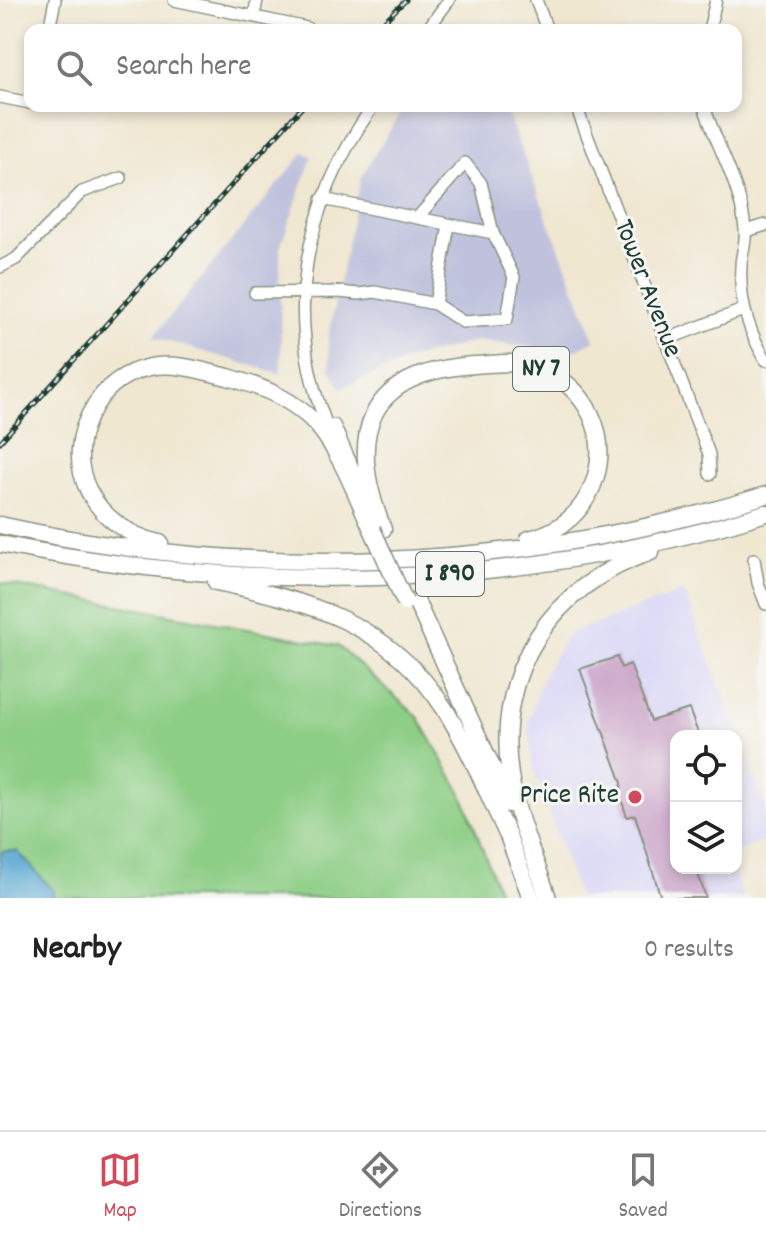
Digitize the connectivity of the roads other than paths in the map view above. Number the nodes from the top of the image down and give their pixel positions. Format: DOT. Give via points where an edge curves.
graph roads {
  1 [pos="55,0"];
  2 [pos="174,0"];
  3 [pos="257,0"];
  4 [pos="449,0"];
  5 [pos="536,0"];
  6 [pos="716,0"];
  7 [pos="254,16"];
  8 [pos="50,24"];
  9 [pos="289,24"];
  10 [pos="431,24"];
  11 [pos="545,24"];
  12 [pos="710,24"];
  13 [pos="0,97"];
  14 [pos="24,102"];
  15 [pos="369,112"];
  16 [pos="578,112"];
  17 [pos="706,112"];
  18 [pos="121,178"];
  19 [pos="322,199"];
  20 [pos="417,218"];
  21 [pos="449,225"];
  22 [pos="766,225"];
  23 [pos="746,231"];
  24 [pos="493,233"];
  25 [pos="0,267"];
  26 [pos="304,292"];
  27 [pos="255,293"];
  28 [pos="435,304"];
  29 [pos="743,310"];
  30 [pos="665,340"];
  31 [pos="307,353"];
  32 [pos="766,360"];
  33 [pos="710,474"];
  34 [pos="766,495"];
  35 [pos="358,498"];
  36 [pos="759,515"];
  37 [pos="0,525"];
  38 [pos="377,529"];
  39 [pos="0,544"];
  40 [pos="457,556"];
  41 [pos="232,558"];
  42 [pos="754,559"];
  43 [pos="128,565"];
  44 [pos="411,602"];
  45 [pos="766,604"];
  46 [pos="507,834"];
  47 [pos="531,898"];
  48 [pos="548,898"];
  1 -- 8 [label="street"];
  2 -- 7 [label="street"];
  3 -- 7 [label="street"];
  4 -- 10 [label="street"];
  5 -- 11 [label="street"];
  6 -- 12 [label="street"];
  7 -- 9 [label="street"];
  13 -- 14 [label="street"];
  15 -- 19 [label="street"];
  16 -- 30 [label="street, Tower Avenue"];
  17 -- 23 [label="street" via="733,179"];
  18 -- 25 [label="street" via="82,192 16,259"];
  19 -- 20 [label="street"];
  19 -- 26 [label="street"];
  20 -- 21 [label="street"];
  20 -- 24 [label="street" via="465,163 481,183"];
  21 -- 24 [label="street"];
  21 -- 28 [label="street"];
  22 -- 23 [label="street"];
  23 -- 29 [label="street"];
  24 -- 28 [label="street" via="514,277 507,319 463,322"];
  26 -- 27 [label="street"];
  26 -- 28 [label="street" via="375,292"];
  26 -- 31 [label="street"];
  29 -- 30 [label="street"];
  29 -- 32 [label="street"];
  30 -- 33 [label="street, Tower Avenue" via="709,454"];
  31 -- 35 [label="street" via="316,397"];
  31 -- 38 [label="street"];
  34 -- 40 [label="highway, I 890" via="603,535"];
  35 -- 38 [label="highway"];
  35 -- 41 [label="highway" via="319,428 282,397 185,367 149,367 127,375 99,399 82,434 82,470 91,495 126,532"];
  36 -- 43 [label="highway, I 890" via="607,552 458,573 283,577"];
  36 -- 48 [label="highway" via="610,568 560,606 534,642 513,693 507,744 515,798"];
  37 -- 41 [label="highway, I 890" via="130,548"];
  38 -- 40 [label="highway, NY 7" via="365,448 375,414 397,387 430,370 504,363 559,377 586,404 596,426 599,462 588,496 550,533"];
  38 -- 44 [label="highway, NY 7"];
  39 -- 43 [label="highway, I 890"];
  40 -- 41 [label="highway, I 890" via="345,561"];
  42 -- 45 [label="street"];
  43 -- 46 [label="highway" via="302,602 341,617 383,643 444,708"];
  44 -- 46 [label="highway"];
  44 -- 48 [label="highway, NY 7"];
  46 -- 47 [label="highway"];
}
